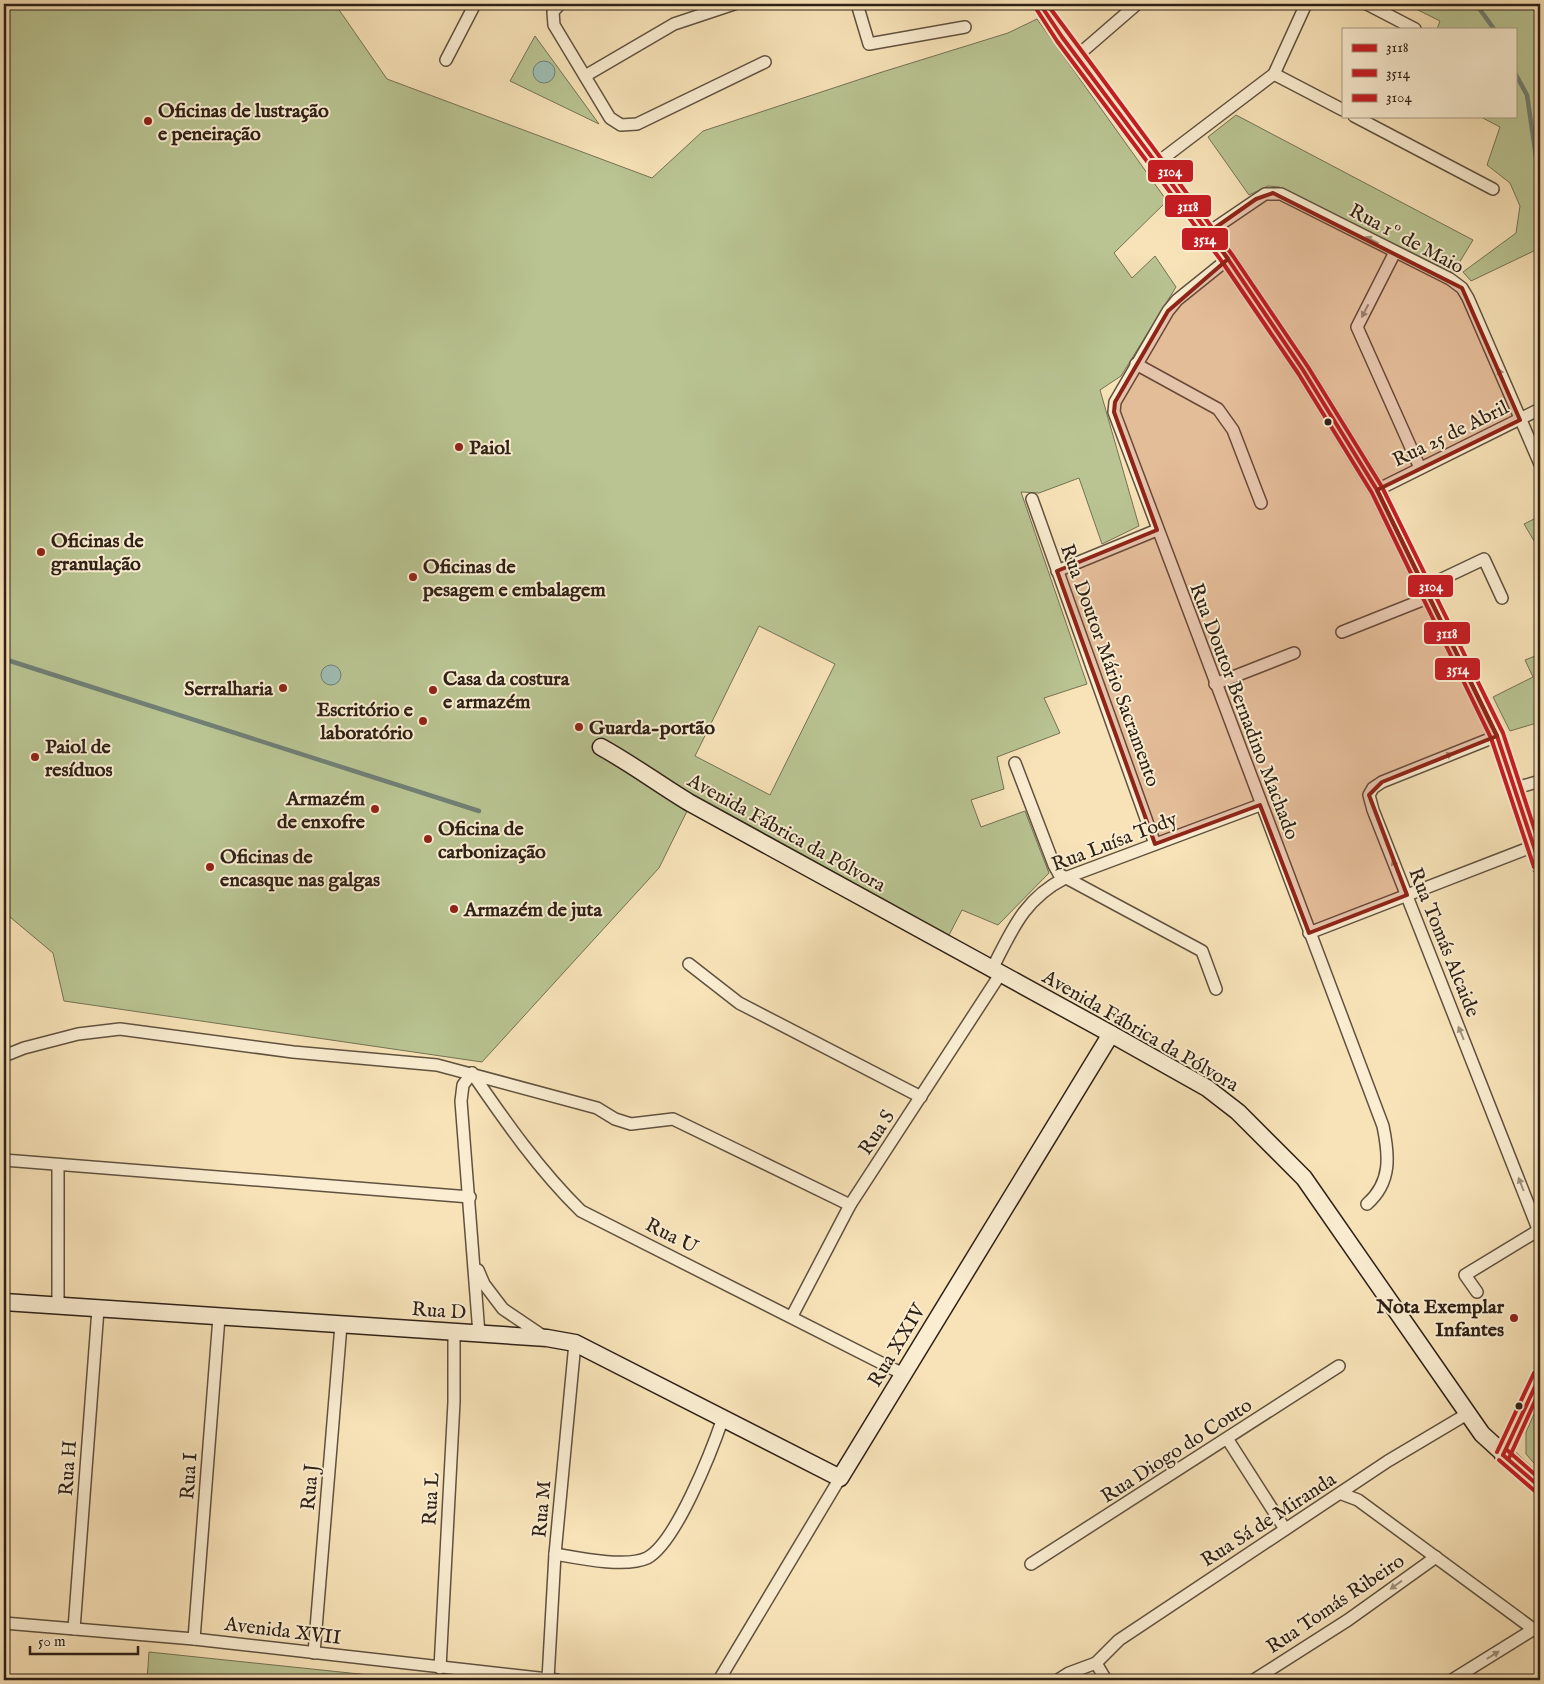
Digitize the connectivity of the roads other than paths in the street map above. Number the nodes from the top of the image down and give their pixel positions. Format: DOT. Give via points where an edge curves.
graph roads {
  1 [pos="475,4"];
  2 [pos="560,4"];
  3 [pos="734,4"];
  4 [pos="857,4"];
  5 [pos="1040,4"];
  6 [pos="1137,4"];
  7 [pos="1306,4"];
  8 [pos="1367,4"];
  9 [pos="965,27"];
  10 [pos="1413,28"];
  11 [pos="1077,56"];
  12 [pos="446,60"];
  13 [pos="765,62"];
  14 [pos="1274,74"];
  15 [pos="585,76"];
  16 [pos="1342,109"];
  17 [pos="1358,118"];
  18 [pos="1157,163"];
  19 [pos="1493,189"];
  20 [pos="1208,232"];
  21 [pos="1395,252"];
  22 [pos="1228,259"];
  23 [pos="1136,364"];
  24 [pos="1540,409"];
  25 [pos="1520,420"];
  26 [pos="1540,464"];
  27 [pos="1420,468"];
  28 [pos="1377,490"];
  29 [pos="1032,498"];
  30 [pos="1261,503"];
  31 [pos="1157,530"];
  32 [pos="1057,571"];
  33 [pos="1428,592"];
  34 [pos="1502,598"];
  35 [pos="1342,632"];
  36 [pos="1294,653"];
  37 [pos="1215,684"];
  38 [pos="1497,736"];
  39 [pos="601,747"];
  40 [pos="1015,763"];
  41 [pos="1540,781"];
  42 [pos="1516,788"];
  43 [pos="1260,804"];
  44 [pos="1155,844"];
  45 [pos="1534,846"];
  46 [pos="1540,865"];
  47 [pos="1065,878"];
  48 [pos="1407,895"];
  49 [pos="1309,933"];
  50 [pos="689,964"];
  51 [pos="997,971"];
  52 [pos="1216,989"];
  53 [pos="1111,1034"];
  54 [pos="4,1056"];
  55 [pos="472,1073"];
  56 [pos="921,1097"];
  57 [pos="4,1160"];
  58 [pos="58,1165"];
  59 [pos="470,1197"];
  60 [pos="1367,1204"];
  61 [pos="850,1205"];
  62 [pos="1539,1232"];
  63 [pos="474,1261"];
  64 [pos="1477,1292"];
  65 [pos="4,1302"];
  66 [pos="58,1307"];
  67 [pos="98,1309"];
  68 [pos="219,1316"];
  69 [pos="792,1316"];
  70 [pos="341,1325"];
  71 [pos="454,1332"];
  72 [pos="479,1334"];
  73 [pos="547,1338"];
  74 [pos="575,1342"];
  75 [pos="1339,1366"];
  76 [pos="904,1374"];
  77 [pos="1540,1376"];
  78 [pos="1467,1414"];
  79 [pos="724,1418"];
  80 [pos="1228,1440"];
  81 [pos="1503,1455"];
  82 [pos="840,1478"];
  83 [pos="1540,1487"];
  84 [pos="1342,1494"];
  85 [pos="1285,1530"];
  86 [pos="555,1554"];
  87 [pos="1436,1557"];
  88 [pos="1031,1564"];
  89 [pos="4,1623"];
  90 [pos="74,1629"];
  91 [pos="1537,1631"];
  92 [pos="194,1639"];
  93 [pos="314,1653"];
  94 [pos="1096,1663"];
  95 [pos="440,1668"];
  96 [pos="553,1680"];
  97 [pos="719,1680"];
  98 [pos="1058,1680"];
  99 [pos="1106,1680"];
  100 [pos="1254,1680"];
  101 [pos="1452,1680"];
  1 -- 12 [label="street"];
  2 -- 15 [label="street" via="554,9 553,22"];
  3 -- 15 [label="street" via="674,24"];
  4 -- 9 [label="street" via="870,44"];
  5 -- 11 [label="street"];
  6 -- 11 [label="street"];
  7 -- 14 [label="street"];
  8 -- 10 [label="street"];
  11 -- 18 [label="street"];
  13 -- 15 [label="street" via="630,126 616,124 610,118"];
  14 -- 16 [label="street"];
  14 -- 18 [label="street"];
  17 -- 19 [label="street"];
  18 -- 20 [label="street"];
  21 -- 20 [label="street, Rua 1º de Maio, one-way" via="1281,194 1273,193 1256,199"];
  20 -- 22 [label="street"];
  25 -- 21 [label="street, Rua 1º de Maio, one-way" via="1462,288"];
  21 -- 27 [label="street, one-way" via="1357,327"];
  22 -- 23 [label="street, Rua Doutor Bernadino Machado" via="1177,300"];
  22 -- 28 [label="street" via="1303,370"];
  23 -- 30 [label="street" via="1203,400 1222,414 1233,430"];
  23 -- 31 [label="street, Rua Doutor Bernadino Machado" via="1115,402 1114,412"];
  24 -- 25 [label="street, Rua 25 de Abril"];
  25 -- 26 [label="street, Rua 1º de Maio"];
  25 -- 27 [label="street, Rua 25 de Abril"];
  27 -- 28 [label="street, Rua 25 de Abril"];
  28 -- 33 [label="street"];
  29 -- 32 [label="street, Rua Doutor Mário Sacramento"];
  31 -- 32 [label="street"];
  31 -- 37 [label="street, Rua Doutor Bernadino Machado"];
  32 -- 44 [label="street, Rua Doutor Mário Sacramento"];
  33 -- 34 [label="street" via="1484,560"];
  33 -- 35 [label="street"];
  33 -- 38 [label="street"];
  36 -- 37 [label="street"];
  37 -- 43 [label="street, Rua Doutor Bernadino Machado"];
  38 -- 42 [label="street"];
  48 -- 38 [label="street, Rua Tomás Alcaide, one-way" via="1373,810 1370,795 1373,788"];
  39 -- 51 [label="street, Avenida Fábrica da Pólvora" via="690,803"];
  40 -- 47 [label="street" via="1054,865"];
  41 -- 42 [label="street"];
  42 -- 45 [label="street"];
  43 -- 44 [label="street, Rua Luísa Tody"];
  43 -- 49 [label="street, Rua Doutor Bernadino Machado"];
  44 -- 47 [label="street, Rua Luísa Tody"];
  45 -- 46 [label="street"];
  45 -- 48 [label="street"];
  47 -- 51 [label="street, Rua Luísa Tody" via="1048,887 1023,911"];
  47 -- 52 [label="street" via="1202,951"];
  48 -- 49 [label="street"];
  62 -- 48 [label="street, Rua Tomás Alcaide, one-way"];
  49 -- 60 [label="street, Rua Doutor Bernadino Machado" via="1383,1126 1387,1147 1386,1177"];
  50 -- 56 [label="street" via="739,1002"];
  51 -- 53 [label="street, Avenida Fábrica da Pólvora"];
  51 -- 56 [label="street, Rua S"];
  53 -- 76 [label="street, Rua XXIV"];
  53 -- 78 [label="street, Avenida Fábrica da Pólvora" via="1207,1088 1238,1112 1286,1158 1310,1186"];
  54 -- 55 [label="street" via="78,1034 120,1029 293,1052 437,1065"];
  55 -- 59 [label="street" via="464,1085 461,1101"];
  55 -- 61 [label="street" via="597,1108 631,1124 672,1119"];
  55 -- 69 [label="street, Rua U" via="557,1187 581,1211"];
  56 -- 61 [label="street, Rua S"];
  57 -- 58 [label="street"];
  58 -- 59 [label="street"];
  58 -- 66 [label="street"];
  59 -- 63 [label="street"];
  61 -- 69 [label="street, Rua S"];
  62 -- 64 [label="street" via="1466,1275"];
  63 -- 72 [label="street"];
  63 -- 73 [label="street" via="484,1284 503,1309"];
  65 -- 66 [label="street, Rua D"];
  66 -- 67 [label="street, Rua D"];
  67 -- 68 [label="street, Rua D"];
  67 -- 90 [label="street, Rua H"];
  68 -- 70 [label="street, Rua D"];
  68 -- 92 [label="street, Rua I"];
  69 -- 76 [label="street, Rua U"];
  70 -- 71 [label="street, Rua D"];
  70 -- 93 [label="street, Rua J"];
  71 -- 72 [label="street, Rua D"];
  71 -- 95 [label="street, Rua L" via="454,1402"];
  72 -- 73 [label="street, Rua D"];
  73 -- 74 [label="street, Rua D"];
  74 -- 79 [label="street, Rua D"];
  74 -- 86 [label="street, Rua M"];
  75 -- 80 [label="street, Rua Diogo do Couto"];
  76 -- 82 [label="street, Rua XXIV"];
  77 -- 81 [label="street"];
  78 -- 81 [label="street, Avenida Fábrica da Pólvora"];
  78 -- 84 [label="street, Rua Sá de Miranda"];
  79 -- 82 [label="street, Rua D"];
  79 -- 86 [label="street" via="700,1480 659,1549 646,1559 622,1562"];
  80 -- 85 [label="street"];
  80 -- 88 [label="street, Rua Diogo do Couto"];
  81 -- 83 [label="street, Avenida Fábrica da Pólvora"];
  82 -- 97 [label="street, Rua XXIV"];
  84 -- 85 [label="street, Rua Sá de Miranda"];
  84 -- 87 [label="street" via="1358,1500"];
  85 -- 94 [label="street, Rua Sá de Miranda" via="1118,1640"];
  86 -- 96 [label="street, Rua M"];
  87 -- 91 [label="street"];
  87 -- 100 [label="street, Rua Tomás Ribeiro, one-way" via="1348,1620"];
  89 -- 90 [label="street, Avenida XVII"];
  90 -- 92 [label="street, Avenida XVII"];
  101 -- 91 [label="street, one-way"];
  92 -- 93 [label="street, Avenida XVII"];
  93 -- 95 [label="street, Avenida XVII"];
  94 -- 98 [label="street"];
  94 -- 99 [label="street"];
  95 -- 96 [label="street, Avenida XVII"];
}
